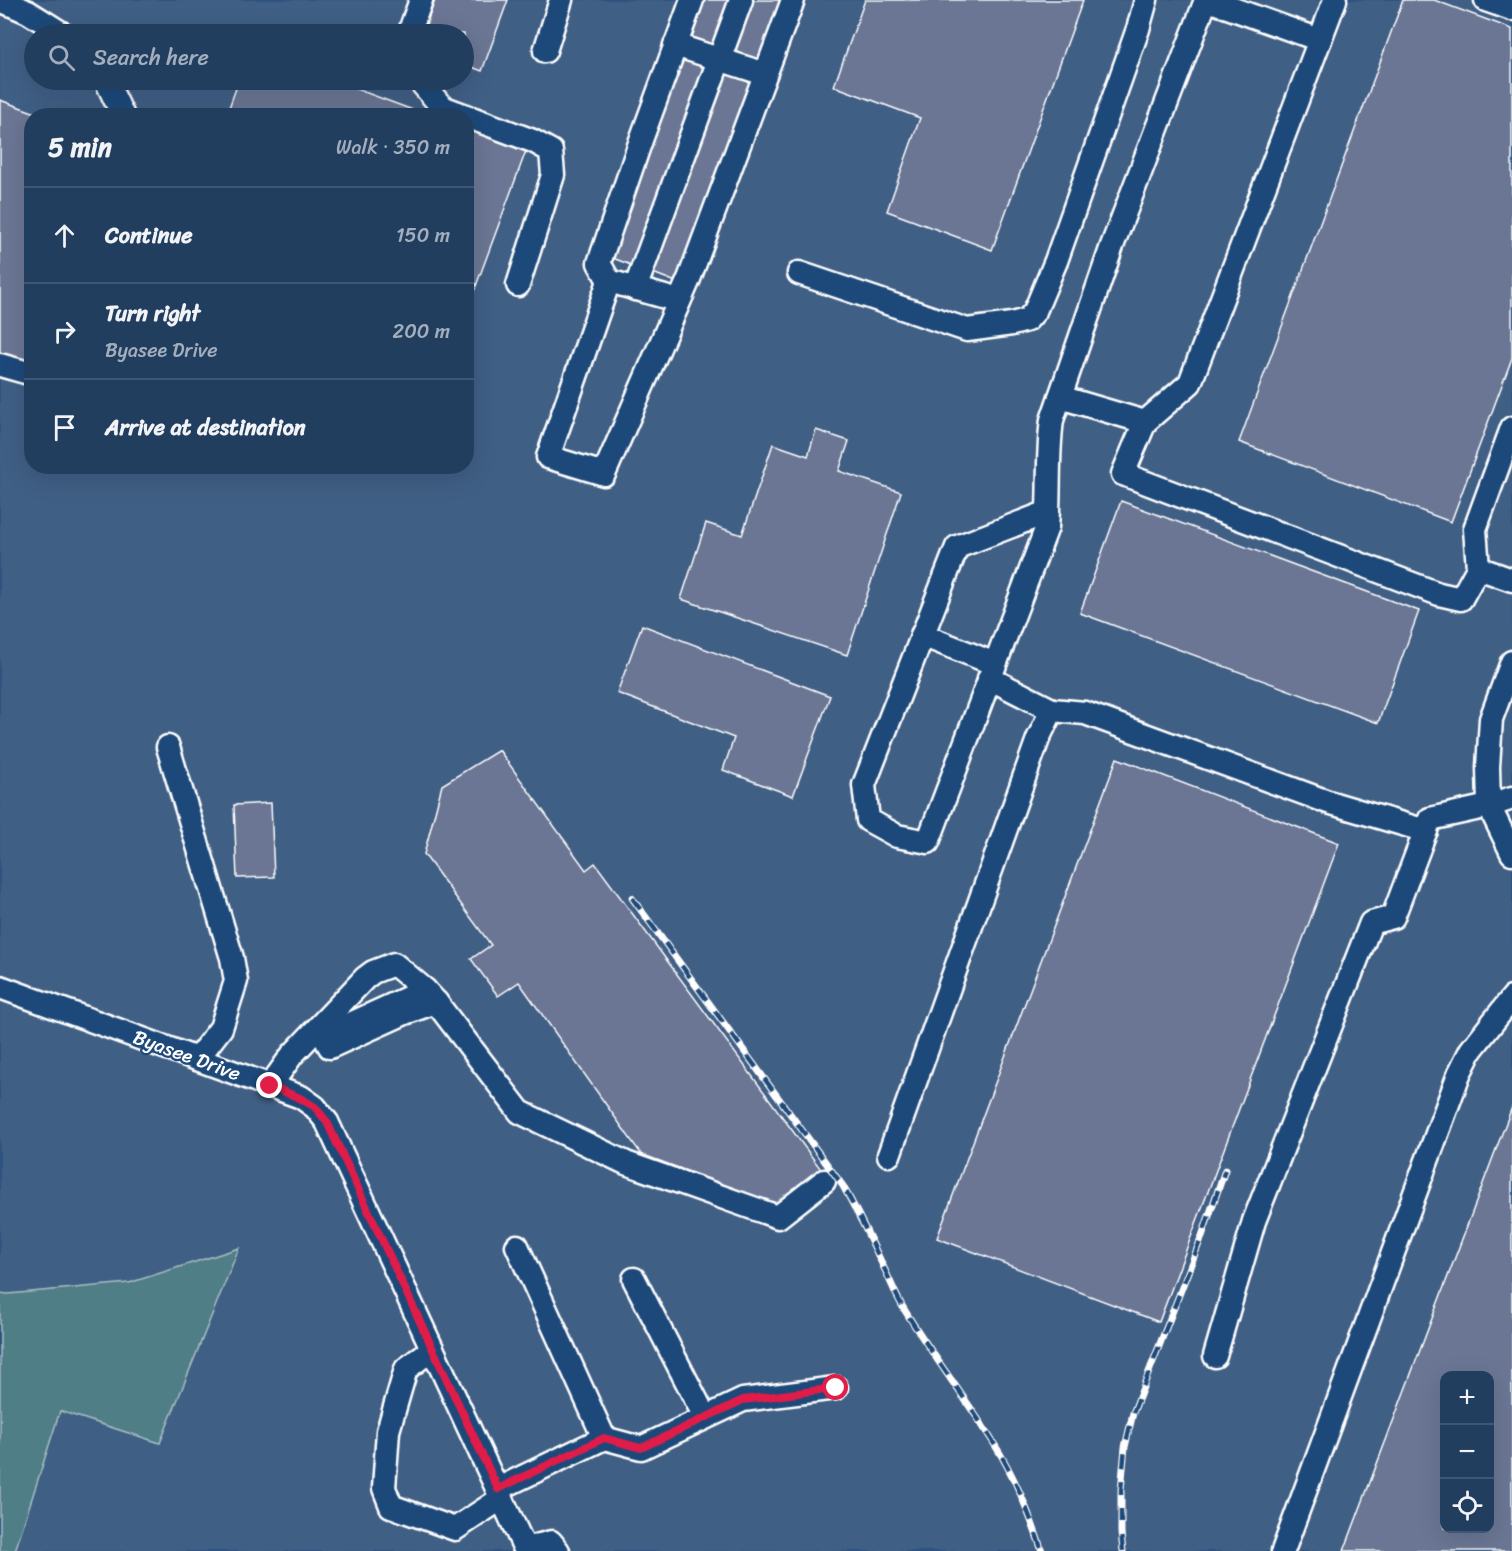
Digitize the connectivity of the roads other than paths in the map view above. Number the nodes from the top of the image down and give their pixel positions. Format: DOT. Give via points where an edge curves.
graph roads {
  1 [pos="0,0"];
  2 [pos="421,0"];
  3 [pos="561,0"];
  4 [pos="692,0"];
  5 [pos="741,0"];
  6 [pos="793,0"];
  7 [pos="1146,0"];
  8 [pos="1207,0"];
  9 [pos="1335,0"];
  10 [pos="1486,0"];
  11 [pos="1512,9"];
  12 [pos="47,24"];
  13 [pos="412,24"];
  14 [pos="1320,40"];
  15 [pos="675,45"];
  16 [pos="544,51"];
  17 [pos="719,58"];
  18 [pos="765,74"];
  19 [pos="111,90"];
  20 [pos="428,90"];
  21 [pos="119,108"];
  22 [pos="445,108"];
  23 [pos="474,119"];
  24 [pos="799,273"];
  25 [pos="609,281"];
  26 [pos="518,285"];
  27 [pos="635,289"];
  28 [pos="679,301"];
  29 [pos="0,365"];
  30 [pos="24,372"];
  31 [pos="1060,397"];
  32 [pos="1145,422"];
  33 [pos="1512,428"];
  34 [pos="1048,512"];
  35 [pos="1478,568"];
  36 [pos="1512,580"];
  37 [pos="922,635"];
  38 [pos="1512,662"];
  39 [pos="992,671"];
  40 [pos="1052,710"];
  41 [pos="168,747"];
  42 [pos="1512,798"];
  43 [pos="1489,806"];
  44 [pos="1425,831"];
  45 [pos="1512,852"];
  46 [pos="0,987"];
  47 [pos="430,996"];
  48 [pos="1512,998"];
  49 [pos="330,1047"];
  50 [pos="292,1055"];
  51 [pos="197,1059"];
  52 [pos="270,1086"];
  53 [pos="889,1155"];
  54 [pos="824,1181"];
  55 [pos="517,1246"];
  56 [pos="634,1279"];
  57 [pos="432,1349"];
  58 [pos="1215,1356"];
  59 [pos="836,1388"];
  60 [pos="705,1417"];
  61 [pos="604,1438"];
  62 [pos="500,1494"];
  63 [pos="526,1550"];
  64 [pos="558,1551"];
  65 [pos="1283,1551"];
  1 -- 12 [label="street"];
  2 -- 13 [label="street"];
  3 -- 16 [label="street"];
  4 -- 15 [label="street"];
  5 -- 17 [label="street"];
  6 -- 18 [label="street"];
  7 -- 24 [label="street" via="1056,261 1035,311 1027,320 967,330"];
  8 -- 14 [label="street"];
  8 -- 31 [label="street" via="1112,246"];
  9 -- 14 [label="street"];
  10 -- 11 [label="street"];
  14 -- 32 [label="street" via="1190,383"];
  15 -- 17 [label="street"];
  15 -- 25 [label="street" via="599,263"];
  17 -- 18 [label="street"];
  17 -- 27 [label="street"];
  18 -- 28 [label="street"];
  19 -- 21 [label="street"];
  20 -- 22 [label="street"];
  23 -- 26 [label="street" via="551,151 554,175"];
  25 -- 27 [label="street"];
  25 -- 28 [label="street" via="548,457 604,474"];
  27 -- 28 [label="street"];
  29 -- 30 [label="street"];
  31 -- 32 [label="street"];
  31 -- 34 [label="street" via="1049,442"];
  32 -- 35 [label="street" via="1123,474 1439,594 1461,598"];
  33 -- 35 [label="street" via="1475,529"];
  34 -- 37 [label="street" via="957,547"];
  34 -- 39 [label="street" via="1047,527"];
  35 -- 36 [label="street"];
  37 -- 39 [label="street"];
  37 -- 39 [label="street" via="864,785 868,820 897,836 928,842"];
  38 -- 43 [label="street" via="1491,719"];
  39 -- 40 [label="street"];
  40 -- 44 [label="street" via="1084,713 1328,802"];
  40 -- 53 [label="street" via="1038,739"];
  41 -- 51 [label="street" via="236,981 221,1028"];
  42 -- 43 [label="street"];
  43 -- 44 [label="street" via="1430,819"];
  43 -- 45 [label="street"];
  44 -- 58 [label="street" via="1394,917 1371,923 1340,1000 1254,1221"];
  46 -- 51 [label="street, Byasee Drive"];
  47 -- 49 [label="street" via="405,1013"];
  47 -- 49 [label="street" via="324,1036"];
  47 -- 50 [label="street" via="394,964 373,972"];
  47 -- 54 [label="street" via="520,1112 626,1163 778,1217"];
  48 -- 65 [label="street" via="1471,1050 1459,1074"];
  49 -- 50 [label="street" via="305,1056"];
  50 -- 52 [label="street"];
  51 -- 52 [label="street, Byasee Drive"];
  52 -- 57 [label="street, Byasee Drive" via="315,1107 327,1122"];
  55 -- 61 [label="street"];
  56 -- 60 [label="street"];
  57 -- 62 [label="street, Byasee Drive"];
  57 -- 62 [label="street" via="406,1369 388,1431 384,1488 391,1506 455,1529"];
  59 -- 60 [label="street" via="743,1400"];
  60 -- 61 [label="street" via="641,1448"];
  61 -- 62 [label="street"];
  62 -- 63 [label="street, Byasee Drive"];
  63 -- 64 [label="street" via="551,1542"];
}
